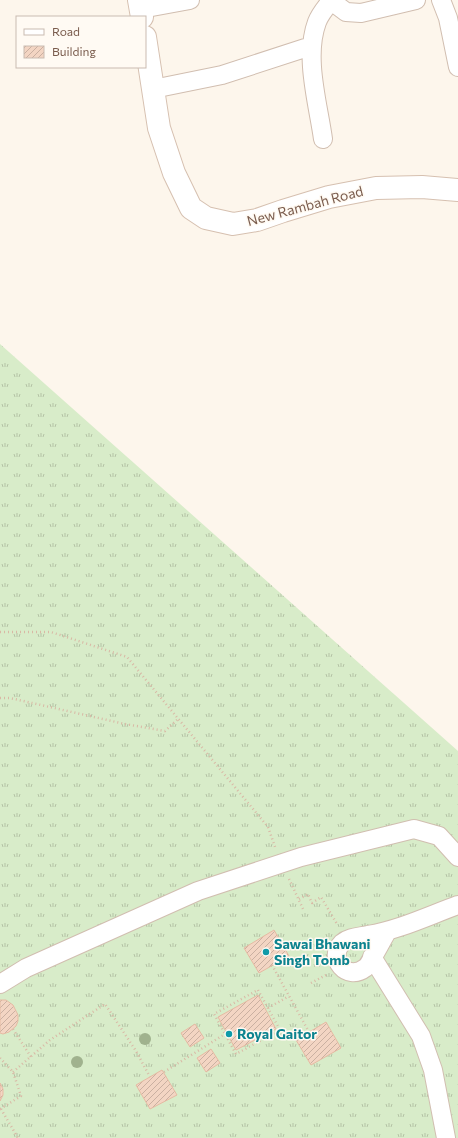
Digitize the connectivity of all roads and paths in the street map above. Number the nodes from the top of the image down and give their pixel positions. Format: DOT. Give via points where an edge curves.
graph roads {
  1 [pos="190,0"];
  2 [pos="330,0"];
  3 [pos="416,0"];
  4 [pos="441,0"];
  5 [pos="141,8"];
  6 [pos="146,44"];
  7 [pos="305,48"];
  8 [pos="458,67"];
  9 [pos="153,89"];
  10 [pos="324,139"];
  11 [pos="458,190"];
  12 [pos="0,632"];
  13 [pos="0,698"];
  14 [pos="178,719"];
  15 [pos="458,857"];
  16 [pos="281,863"];
  17 [pos="299,899"];
  18 [pos="458,905"];
  19 [pos="304,911"];
  20 [pos="387,932"];
  21 [pos="346,939"];
  22 [pos="372,957"];
  23 [pos="272,966"];
  24 [pos="0,984"];
  25 [pos="289,996"];
  26 [pos="268,1008"];
  27 [pos="13,1029"];
  28 [pos="309,1032"];
  29 [pos="225,1034"];
  30 [pos="30,1057"];
  31 [pos="0,1058"];
  32 [pos="13,1072"];
  33 [pos="164,1072"];
  34 [pos="150,1077"];
  35 [pos="0,1109"];
  36 [pos="18,1138"];
  37 [pos="446,1138"];
  1 -- 5 [label="street"];
  2 -- 3 [label="street" via="346,12 361,13"];
  2 -- 10 [label="street" via="318,21 312,65"];
  4 -- 8 [label="street" via="448,18"];
  6 -- 9 [label="street, New Rambah Road"];
  7 -- 9 [label="street" via="222,75"];
  9 -- 11 [label="street, New Rambah Road" via="159,128 174,173 191,208 206,218 233,224 257,220 329,197 376,188 422,187"];
  12 -- 14 [label="path" via="51,632 126,657"];
  13 -- 14 [label="path" via="166,731"];
  14 -- 16 [label="path" via="268,827"];
  15 -- 16 [label="street" via="439,836 414,829"];
  16 -- 17 [label="path"];
  16 -- 24 [label="street" via="198,891 26,968"];
  17 -- 19 [label="path"];
  17 -- 21 [label="path" via="308,894 312,903 322,897"];
  18 -- 20 [label="street"];
  20 -- 21 [label="street"];
  20 -- 22 [label="street"];
  21 -- 22 [label="street" via="340,945 337,956 340,966 346,971 355,972 365,968"];
  22 -- 37 [label="street" via="421,1036 433,1070"];
  23 -- 25 [label="path"];
  25 -- 26 [label="path"];
  25 -- 28 [label="path"];
  26 -- 29 [label="path" via="258,990 214,1014"];
  26 -- 29 [label="path" via="280,1030 236,1054"];
  27 -- 30 [label="path"];
  29 -- 33 [label="path"];
  30 -- 32 [label="path"];
  30 -- 34 [label="path" via="50,1040 105,1004"];
  31 -- 32 [label="path"];
  32 -- 35 [label="path" via="21,1096"];
  35 -- 36 [label="path"];
}
